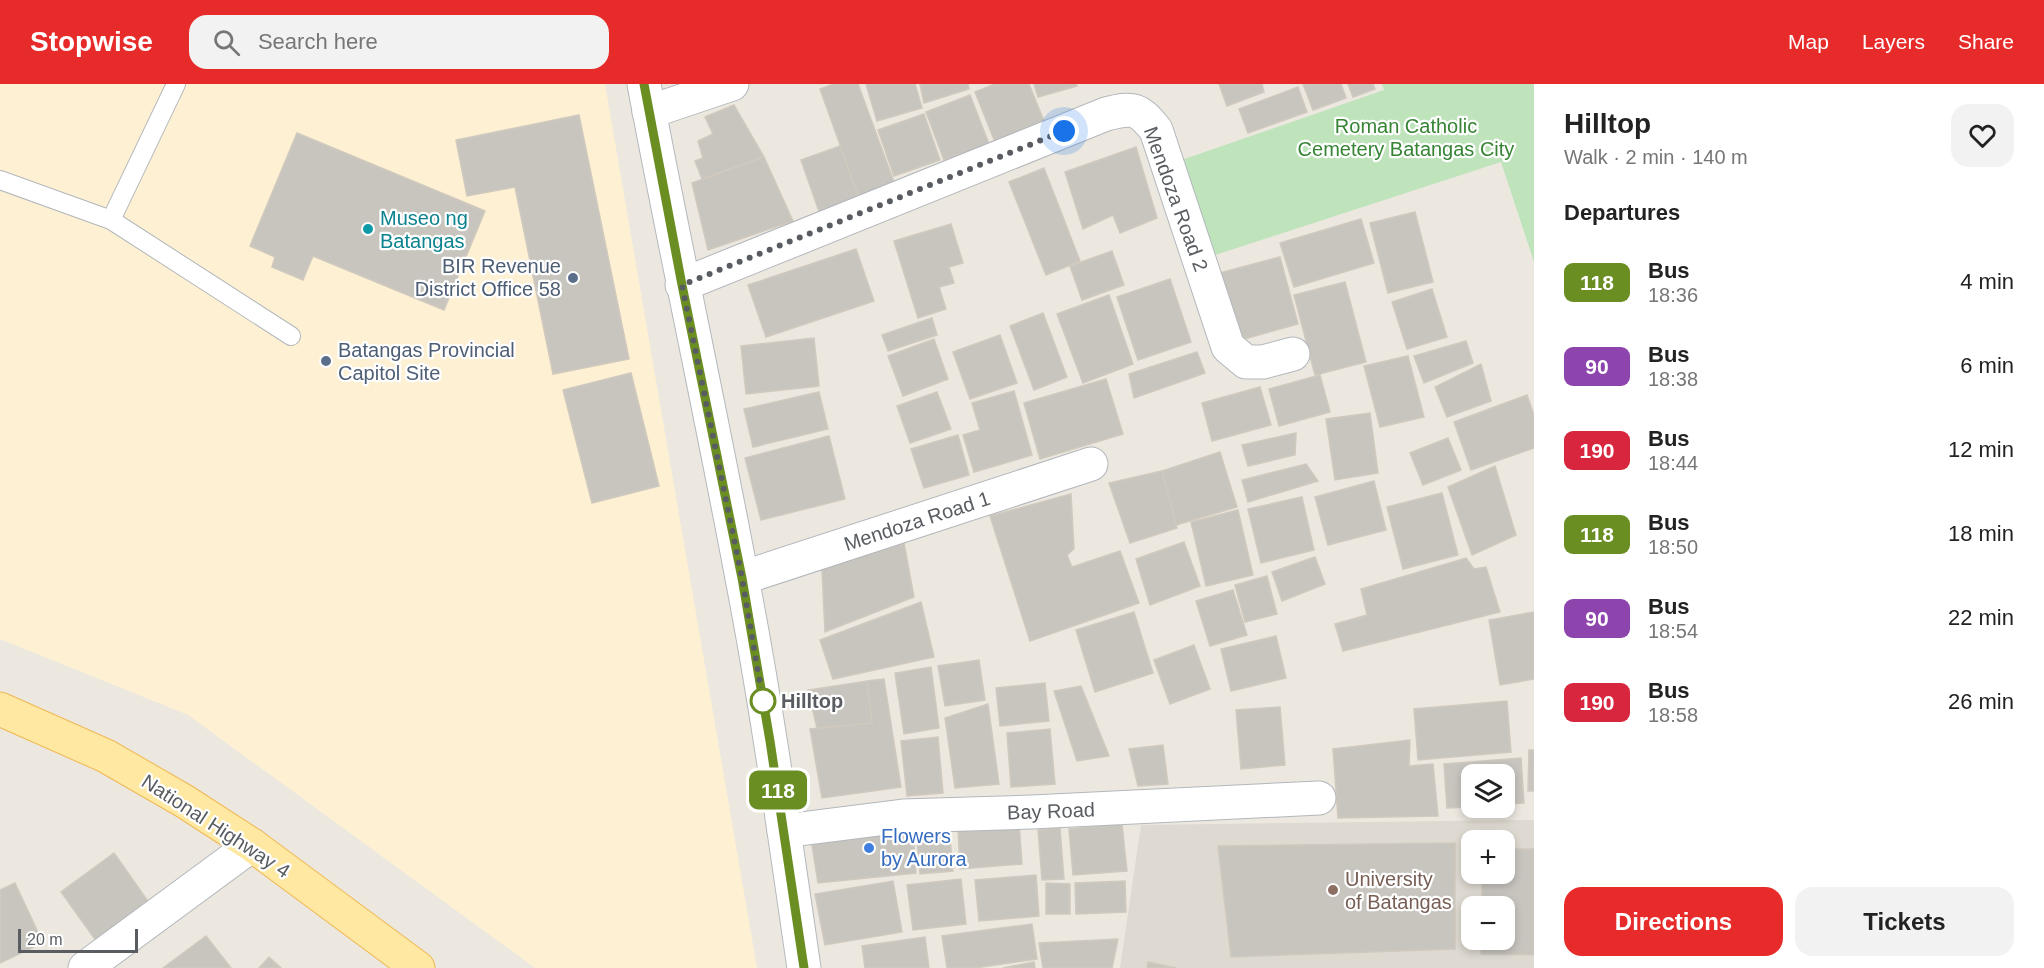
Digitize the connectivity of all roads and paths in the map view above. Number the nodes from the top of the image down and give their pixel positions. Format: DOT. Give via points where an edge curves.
graph roads {
  1 [pos="176,84"];
  2 [pos="732,84"];
  3 [pos="647,98"];
  4 [pos="0,180"];
  5 [pos="111,220"];
  6 [pos="682,285"];
  7 [pos="291,336"];
  8 [pos="1293,354"];
  9 [pos="1091,464"];
  10 [pos="742,578"];
  11 [pos="0,709"];
  12 [pos="1319,798"];
  13 [pos="784,831"];
  14 [pos="252,846"];
  15 [pos="85,968"];
  16 [pos="418,968"];
  17 [pos="804,968"];
  1 -- 5 [label="lane"];
  2 -- 3 [label="street"];
  3 -- 6 [label="street"];
  4 -- 5 [label="lane"];
  5 -- 7 [label="lane"];
  6 -- 8 [label="street, Mendoza Road 2" via="1125,109 1143,114 1156,130 1228,347 1246,362"];
  6 -- 10 [label="street"];
  9 -- 10 [label="street, Mendoza Road 1"];
  10 -- 13 [label="street"];
  11 -- 14 [label="main road, National Highway 4" via="106,756"];
  12 -- 13 [label="street, Bay Road" via="903,816"];
  13 -- 17 [label="street"];
  14 -- 15 [label="street"];
  14 -- 16 [label="main road, National Highway 4"];
}
